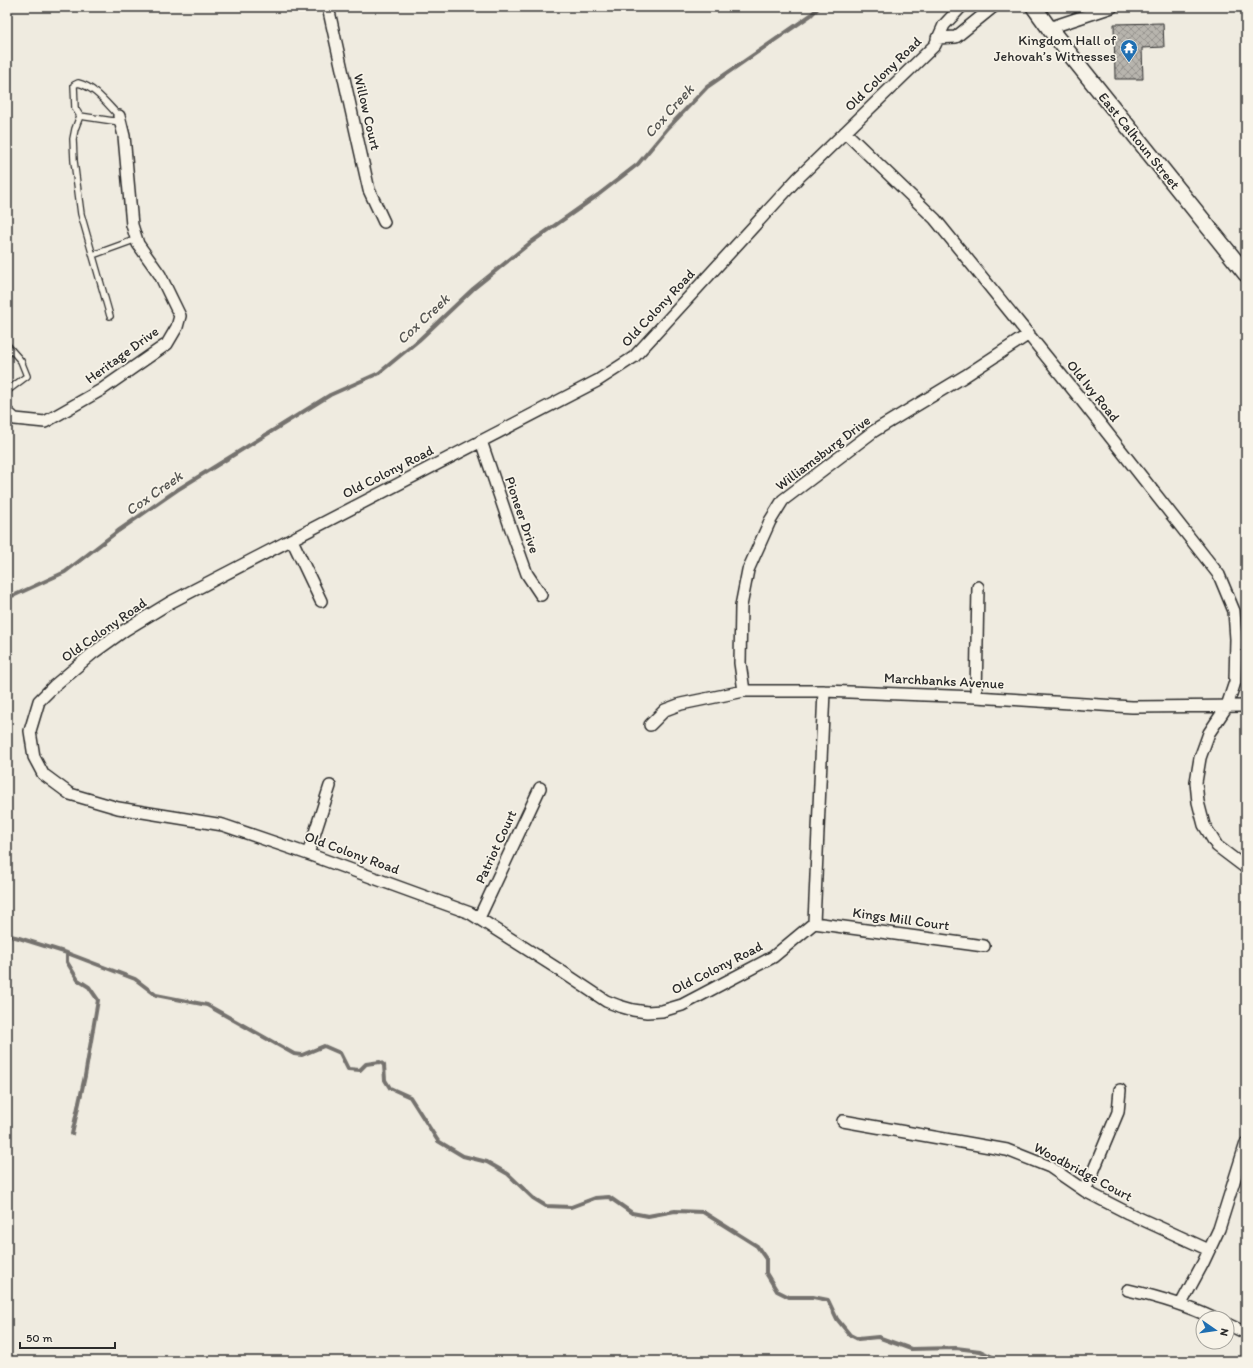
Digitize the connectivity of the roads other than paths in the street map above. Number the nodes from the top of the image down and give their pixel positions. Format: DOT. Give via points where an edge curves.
graph roads {
  1 [pos="328,7"];
  2 [pos="961,7"];
  3 [pos="993,7"];
  4 [pos="1034,7"];
  5 [pos="1112,7"];
  6 [pos="1049,28"];
  7 [pos="938,38"];
  8 [pos="80,116"];
  9 [pos="120,119"];
  10 [pos="845,132"];
  11 [pos="384,222"];
  12 [pos="137,239"];
  13 [pos="93,255"];
  14 [pos="1246,274"];
  15 [pos="110,316"];
  16 [pos="1029,334"];
  17 [pos="7,345"];
  18 [pos="7,391"];
  19 [pos="7,412"];
  20 [pos="482,441"];
  21 [pos="292,540"];
  22 [pos="978,587"];
  23 [pos="541,595"];
  24 [pos="321,601"];
  25 [pos="744,691"];
  26 [pos="824,691"];
  27 [pos="976,697"];
  28 [pos="1227,706"];
  29 [pos="1246,706"];
  30 [pos="650,725"];
  31 [pos="330,786"];
  32 [pos="540,788"];
  33 [pos="308,854"];
  34 [pos="1246,868"];
  35 [pos="479,918"];
  36 [pos="814,923"];
  37 [pos="984,946"];
  38 [pos="1120,1090"];
  39 [pos="843,1121"];
  40 [pos="1246,1143"];
  41 [pos="1084,1191"];
  42 [pos="1209,1250"];
  43 [pos="1128,1290"];
  44 [pos="1181,1304"];
  45 [pos="1195,1310"];
  46 [pos="1235,1328"];
  47 [pos="1246,1333"];
  1 -- 11 [label="street, Willow Court" via="369,190"];
  2 -- 7 [label="street, Old Colony Road" via="944,25"];
  3 -- 7 [label="street, Old Colony Road" via="956,37"];
  4 -- 6 [label="street, East Calhoun Street"];
  5 -- 6 [label="street"];
  6 -- 14 [label="street, East Calhoun Street"];
  7 -- 10 [label="street, Old Colony Road" via="935,45"];
  8 -- 9 [label="lane"];
  8 -- 9 [label="lane" via="75,108 74,85 78,83 84,84 98,95"];
  8 -- 13 [label="lane" via="73,139 74,161 81,214"];
  9 -- 12 [label="street, Heritage Drive" via="124,136 132,225"];
  10 -- 16 [label="street, Old Ivy Road" via="935,219"];
  10 -- 20 [label="street, Old Colony Road" via="798,178 634,356 597,381"];
  12 -- 13 [label="lane"];
  12 -- 19 [label="street, Heritage Drive" via="160,275 180,316 167,344 101,390 45,422 16,419"];
  13 -- 15 [label="lane"];
  16 -- 25 [label="street, Williamsburg Drive" via="874,431 783,500 770,521 748,570 741,606 740,663"];
  16 -- 28 [label="street, Old Ivy Road" via="1218,575 1234,611 1236,639 1235,682"];
  17 -- 18 [label="lane" via="21,361 27,376"];
  20 -- 21 [label="street, Old Colony Road"];
  20 -- 23 [label="street, Pioneer Drive" via="527,574"];
  21 -- 24 [label="street"];
  21 -- 33 [label="street, Old Colony Road" via="171,602 92,653 39,701 30,731 34,757 43,774 70,794 118,808 223,825"];
  22 -- 27 [label="street"];
  25 -- 26 [label="street, Marchbanks Avenue"];
  25 -- 30 [label="street, Marchbanks Avenue" via="681,704 665,710"];
  26 -- 27 [label="street, Marchbanks Avenue"];
  26 -- 36 [label="street"];
  27 -- 28 [label="street, Marchbanks Avenue" via="1132,707"];
  28 -- 29 [label="street, Marchbanks Avenue"];
  28 -- 34 [label="street, Old Ivy Road" via="1209,733 1200,758 1196,782 1198,802 1204,825 1217,846"];
  31 -- 33 [label="street"];
  32 -- 35 [label="street, Patriot Court"];
  33 -- 35 [label="street, Old Colony Road"];
  35 -- 36 [label="street, Old Colony Road" via="606,1001 647,1012 682,1005 773,957"];
  36 -- 37 [label="street, Kings Mill Court"];
  38 -- 41 [label="street" via="1118,1112"];
  39 -- 41 [label="street, Woodbridge Court" via="1007,1150 1050,1167"];
  40 -- 42 [label="street" via="1220,1229"];
  41 -- 42 [label="street, Woodbridge Court"];
  42 -- 44 [label="street"];
  43 -- 44 [label="street"];
  44 -- 45 [label="street"];
  46 -- 47 [label="street"];
}
